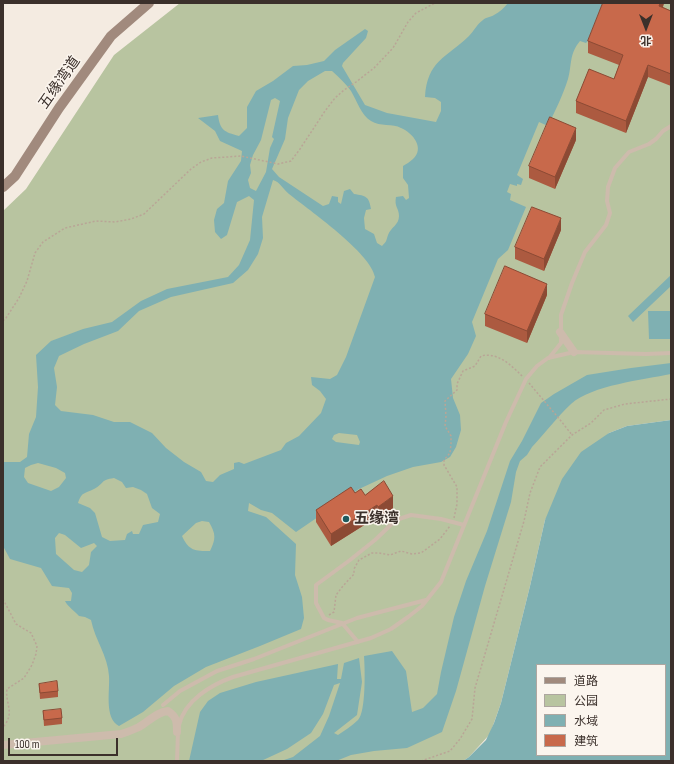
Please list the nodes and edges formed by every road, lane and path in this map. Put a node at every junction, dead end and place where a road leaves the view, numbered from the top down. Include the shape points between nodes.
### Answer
1 (149, 3) edge
2 (435, 3) edge
3 (671, 126) edge
4 (3, 187) edge
5 (3, 321) edge
6 (560, 332) junction
7 (574, 352) junction
8 (671, 353) edge
9 (548, 358) junction
10 (526, 379) junction
11 (671, 399) edge
12 (572, 435) junction
13 (453, 522) junction
14 (464, 525) junction
15 (3, 599) edge
16 (426, 600) junction
17 (324, 618) junction
18 (342, 623) junction
19 (358, 642) junction
20 (163, 705) joint
21 (3, 727) edge
22 (178, 732) junction
23 (3, 744) edge
24 (177, 761) edge
25 (421, 761) edge

1 - 4 main road, 五缘湾道 via 111,36 59,108 15,176
2 - 5 path via 416,13 392,48 374,68 335,98 291,161 278,164 241,156 212,158 200,162 191,169 144,214 116,222 96,221 64,228 43,242 35,253 27,282
3 - 6 lane via 649,144 629,152 615,168 608,187 607,201 610,213 606,225 585,252 561,315
6 - 7 street
6 - 9 lane via 561,343
7 - 8 lane
7 - 9 lane
9 - 10 lane
10 - 12 path
10 - 13 path via 507,361 487,354 481,356 475,366 463,371 456,390 445,401 444,426 451,436 451,444 444,465 456,487 457,504
10 - 14 lane
11 - 12 path via 625,404 604,410 591,423
12 - 25 path via 540,467 530,493 475,688 472,719 460,740 450,750
13 - 14 lane
13 - 17 path via 440,539 420,553 372,553 359,560 354,574 336,595 334,612
13 - 17 lane via 411,515 396,520 357,555 316,585 316,603
14 - 16 lane via 441,582
15 - 21 path via 16,624 30,633 36,646 34,660 24,678 7,689 9,710 8,719
16 - 18 lane
16 - 19 lane via 413,614 391,629
17 - 18 lane
18 - 19 lane
18 - 20 lane via 254,659 217,671 180,691
19 - 22 lane via 219,682 186,710 180,719
20 - 23 street via 133,728 118,732 89,733
22 - 23 street via 174,715 162,711 139,727 121,734
22 - 24 lane

